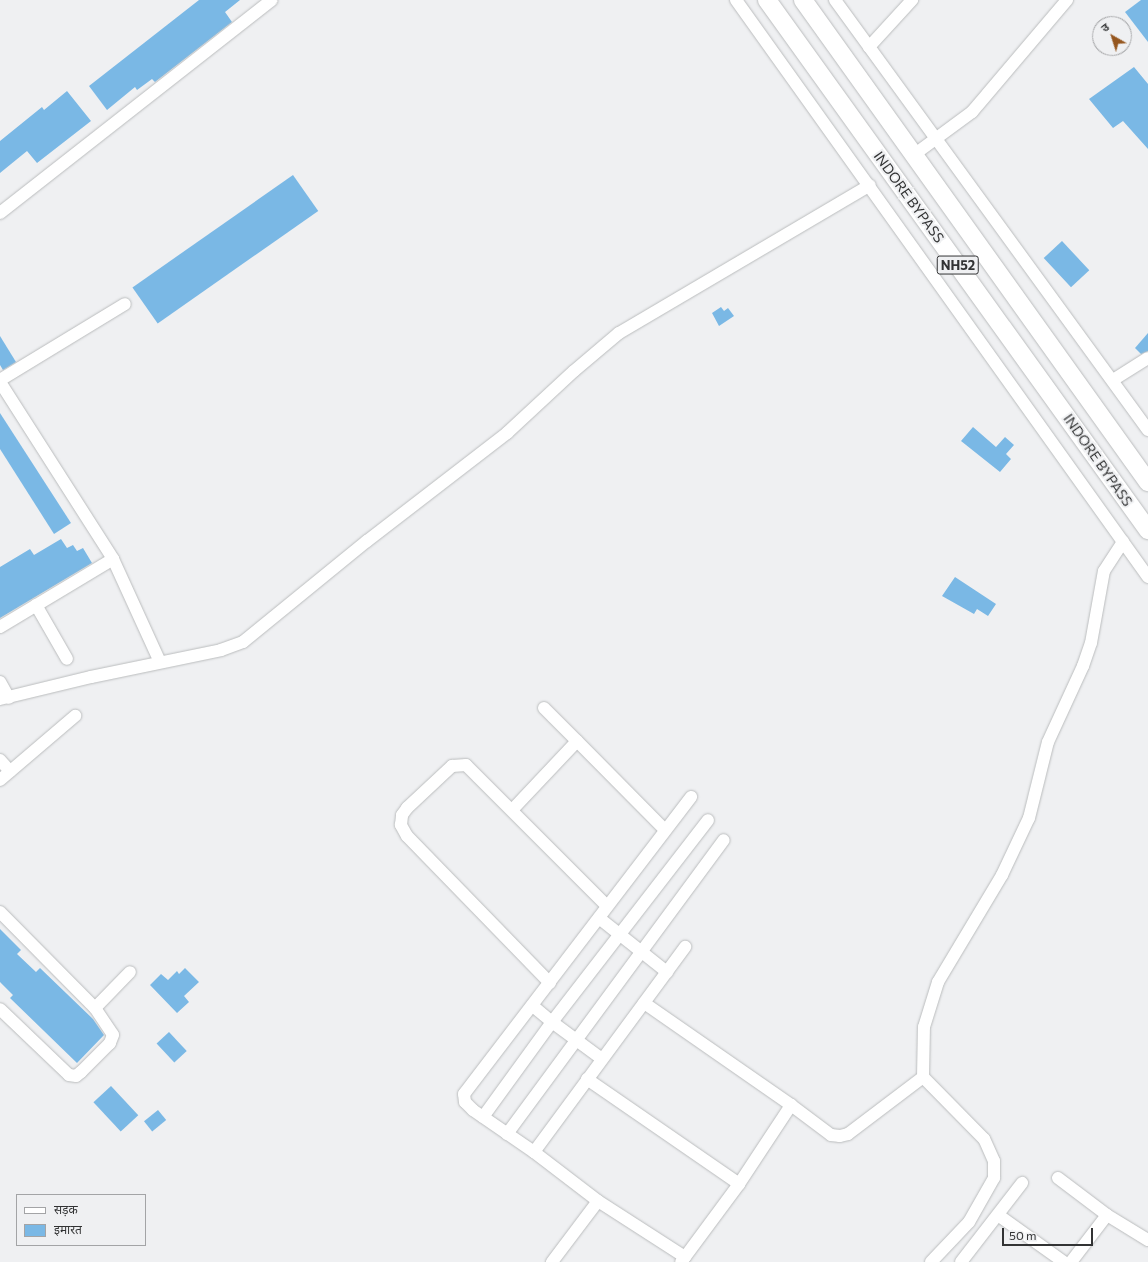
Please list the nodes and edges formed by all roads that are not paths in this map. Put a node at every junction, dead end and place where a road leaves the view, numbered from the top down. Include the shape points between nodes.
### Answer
1 (272, 0) edge
2 (736, 0) edge
3 (767, 0) edge
4 (803, 0) edge
5 (835, 0) edge
6 (912, 0) edge
7 (1067, 0) edge
8 (869, 47) junction
9 (936, 140) junction
10 (915, 154) junction
11 (870, 185) junction
12 (0, 213) edge
13 (125, 304) dead end
14 (1148, 358) edge
15 (1113, 380) junction
16 (0, 381) edge
17 (1148, 430) edge
18 (1148, 482) edge
19 (1148, 530) edge
20 (1123, 542) junction
21 (113, 559) junction
22 (1148, 577) edge
23 (36, 605) junction
24 (0, 627) edge
25 (67, 659) dead end
26 (160, 662) junction
27 (0, 682) edge
28 (4, 699) edge
29 (544, 708) dead end
30 (75, 716) dead end
31 (577, 741) junction
32 (0, 760) edge
33 (10, 771) junction
34 (0, 780) edge
35 (691, 797) dead end
36 (512, 809) junction
37 (708, 820) dead end
38 (664, 830) junction
39 (724, 840) dead end
40 (607, 906) junction
41 (0, 912) edge
42 (599, 918) junction
43 (619, 936) junction
44 (685, 947) dead end
45 (640, 953) junction
46 (130, 972) dead end
47 (666, 972) junction
48 (550, 983) junction
49 (644, 1003) junction
50 (532, 1005) junction
51 (94, 1008) junction
52 (0, 1009) edge
53 (552, 1022) junction
54 (577, 1039) junction
55 (602, 1059) junction
56 (923, 1077) junction
57 (587, 1078) junction
58 (791, 1105) junction
59 (483, 1117) junction
60 (507, 1134) junction
61 (534, 1152) junction
62 (1058, 1178) dead end
63 (1022, 1183) dead end
64 (739, 1184) junction
65 (598, 1201) junction
66 (998, 1215) junction
67 (1107, 1215) junction
68 (1148, 1240) edge
69 (943, 1250) junction
70 (683, 1259) edge
71 (552, 1262) edge
72 (932, 1262) edge
73 (961, 1262) edge
74 (1064, 1262) edge
75 (1071, 1262) edge

1 - 12 street
2 - 11 street
3 - 19 highway, INDORE BYPASS / NH52
4 - 10 highway, INDORE BYPASS / NH52
5 - 8 street
6 - 8 street
7 - 9 street via 991,92 972,112
8 - 9 street
9 - 10 street
9 - 15 street
10 - 18 highway, INDORE BYPASS / NH52
11 - 20 street
11 - 26 street via 619,333 507,433 367,541 243,642 221,650
13 - 16 street
14 - 15 street
15 - 17 street
16 - 21 street
20 - 22 street
20 - 56 street via 1104,571 1091,643 1048,742 1029,818 1002,875 938,982 924,1027
21 - 23 street
21 - 26 street
23 - 24 street
23 - 25 street
26 - 28 street
27 - 28 street
29 - 31 street
30 - 33 street
31 - 36 street
31 - 38 street
32 - 33 street
33 - 34 street
35 - 38 street
36 - 40 street
36 - 48 street via 469,767 458,764 452,766 407,808 402,815 401,825 407,836
37 - 43 street
38 - 40 street
39 - 45 street
40 - 42 street
41 - 51 street
42 - 43 street
42 - 48 street
43 - 45 street
43 - 53 street
44 - 47 street
45 - 47 street
45 - 54 street
46 - 51 street
47 - 49 street
48 - 50 street
49 - 55 street
49 - 58 street
50 - 53 street
50 - 59 street via 464,1094 465,1102
51 - 52 street via 113,1035 110,1043 76,1076 69,1075
53 - 54 street
53 - 59 street
54 - 55 street
54 - 60 street
55 - 57 street
56 - 58 street via 848,1134 840,1136 831,1136
56 - 69 street via 984,1139 994,1161 994,1178 983,1199 969,1222
57 - 61 street
57 - 64 street
58 - 64 street
59 - 60 street
60 - 61 street
61 - 65 street
62 - 67 street
63 - 66 street
64 - 70 street
65 - 70 street
65 - 71 street
66 - 73 street
66 - 74 street
67 - 68 street
67 - 75 street
69 - 72 street
69 - 73 street

